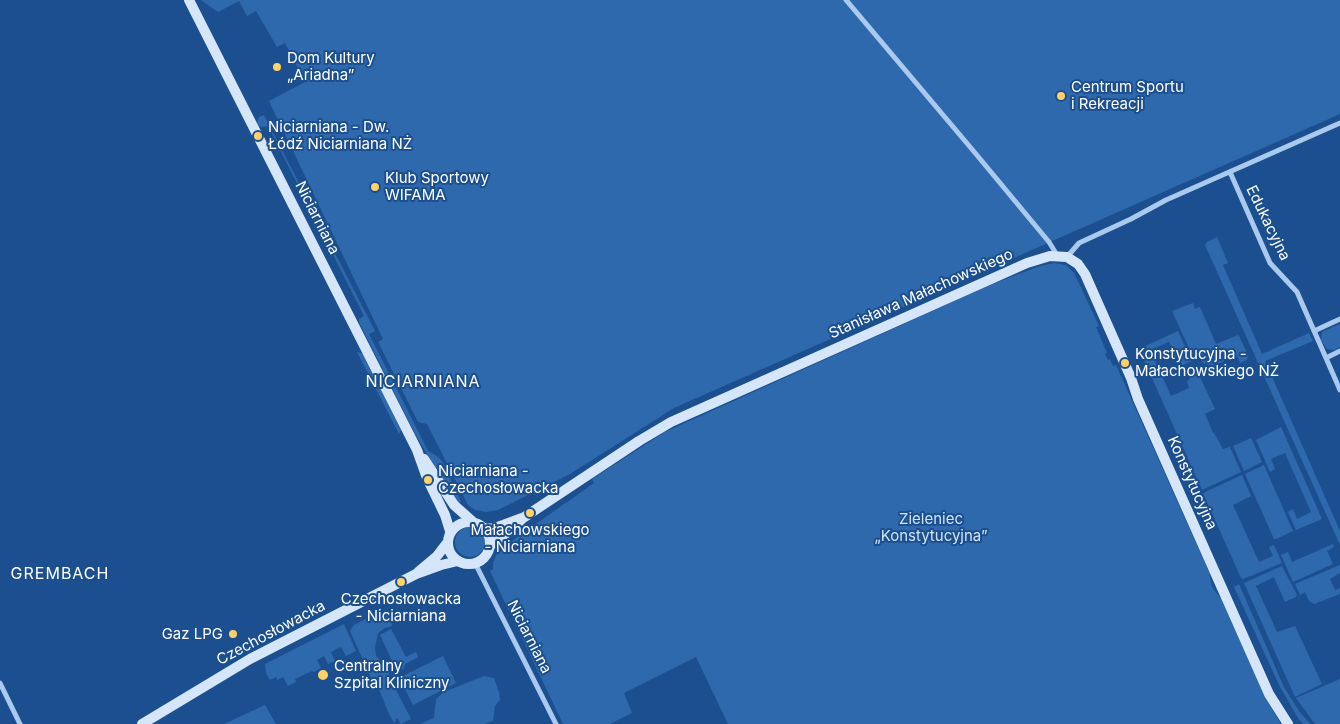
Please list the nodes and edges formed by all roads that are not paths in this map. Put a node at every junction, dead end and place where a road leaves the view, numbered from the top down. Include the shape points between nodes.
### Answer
1 (189, 0) edge
2 (846, 0) edge
3 (1340, 123) edge
4 (1230, 172) junction
5 (1057, 256) junction
6 (1068, 257) junction
7 (1340, 319) edge
8 (1314, 331) junction
9 (1340, 352) edge
10 (1326, 358) junction
11 (1340, 390) edge
12 (417, 450) junction
13 (523, 518) junction
14 (472, 521) junction
15 (486, 529) junction
16 (450, 532) junction
17 (448, 543) junction
18 (491, 545) junction
19 (458, 561) junction
20 (476, 563) junction
21 (416, 574) junction
22 (0, 683) edge
23 (20, 724) edge
24 (142, 724) edge
25 (556, 724) edge
26 (1288, 724) edge

1 - 12 street, Niciarniana
2 - 5 street via 1049,242
3 - 4 street
4 - 6 street via 1079,243
4 - 8 street, Edukacyjna via 1270,263 1297,292
5 - 6 street, Stanisława Małachowskiego
5 - 13 street, Stanisława Małachowskiego via 1027,263 671,422
6 - 26 street, Konstytucyjna via 1085,274 1266,685
7 - 8 street
8 - 10 street, Edukacyjna
9 - 10 street
10 - 11 street, Edukacyjna
12 - 14 street, Niciarniana via 454,504
12 - 16 street, Niciarniana
13 - 15 street, Stanisława Małachowskiego
13 - 18 street, Stanisława Małachowskiego
14 - 15 street
14 - 16 street via 461,522
15 - 18 street
16 - 17 street
17 - 19 street via 450,554
17 - 21 street, Czechosłowacka
18 - 20 street via 486,556
19 - 20 street
19 - 21 street, Czechosłowacka
20 - 25 street, Niciarniana
21 - 24 street, Czechosłowacka via 238,666
22 - 23 street

